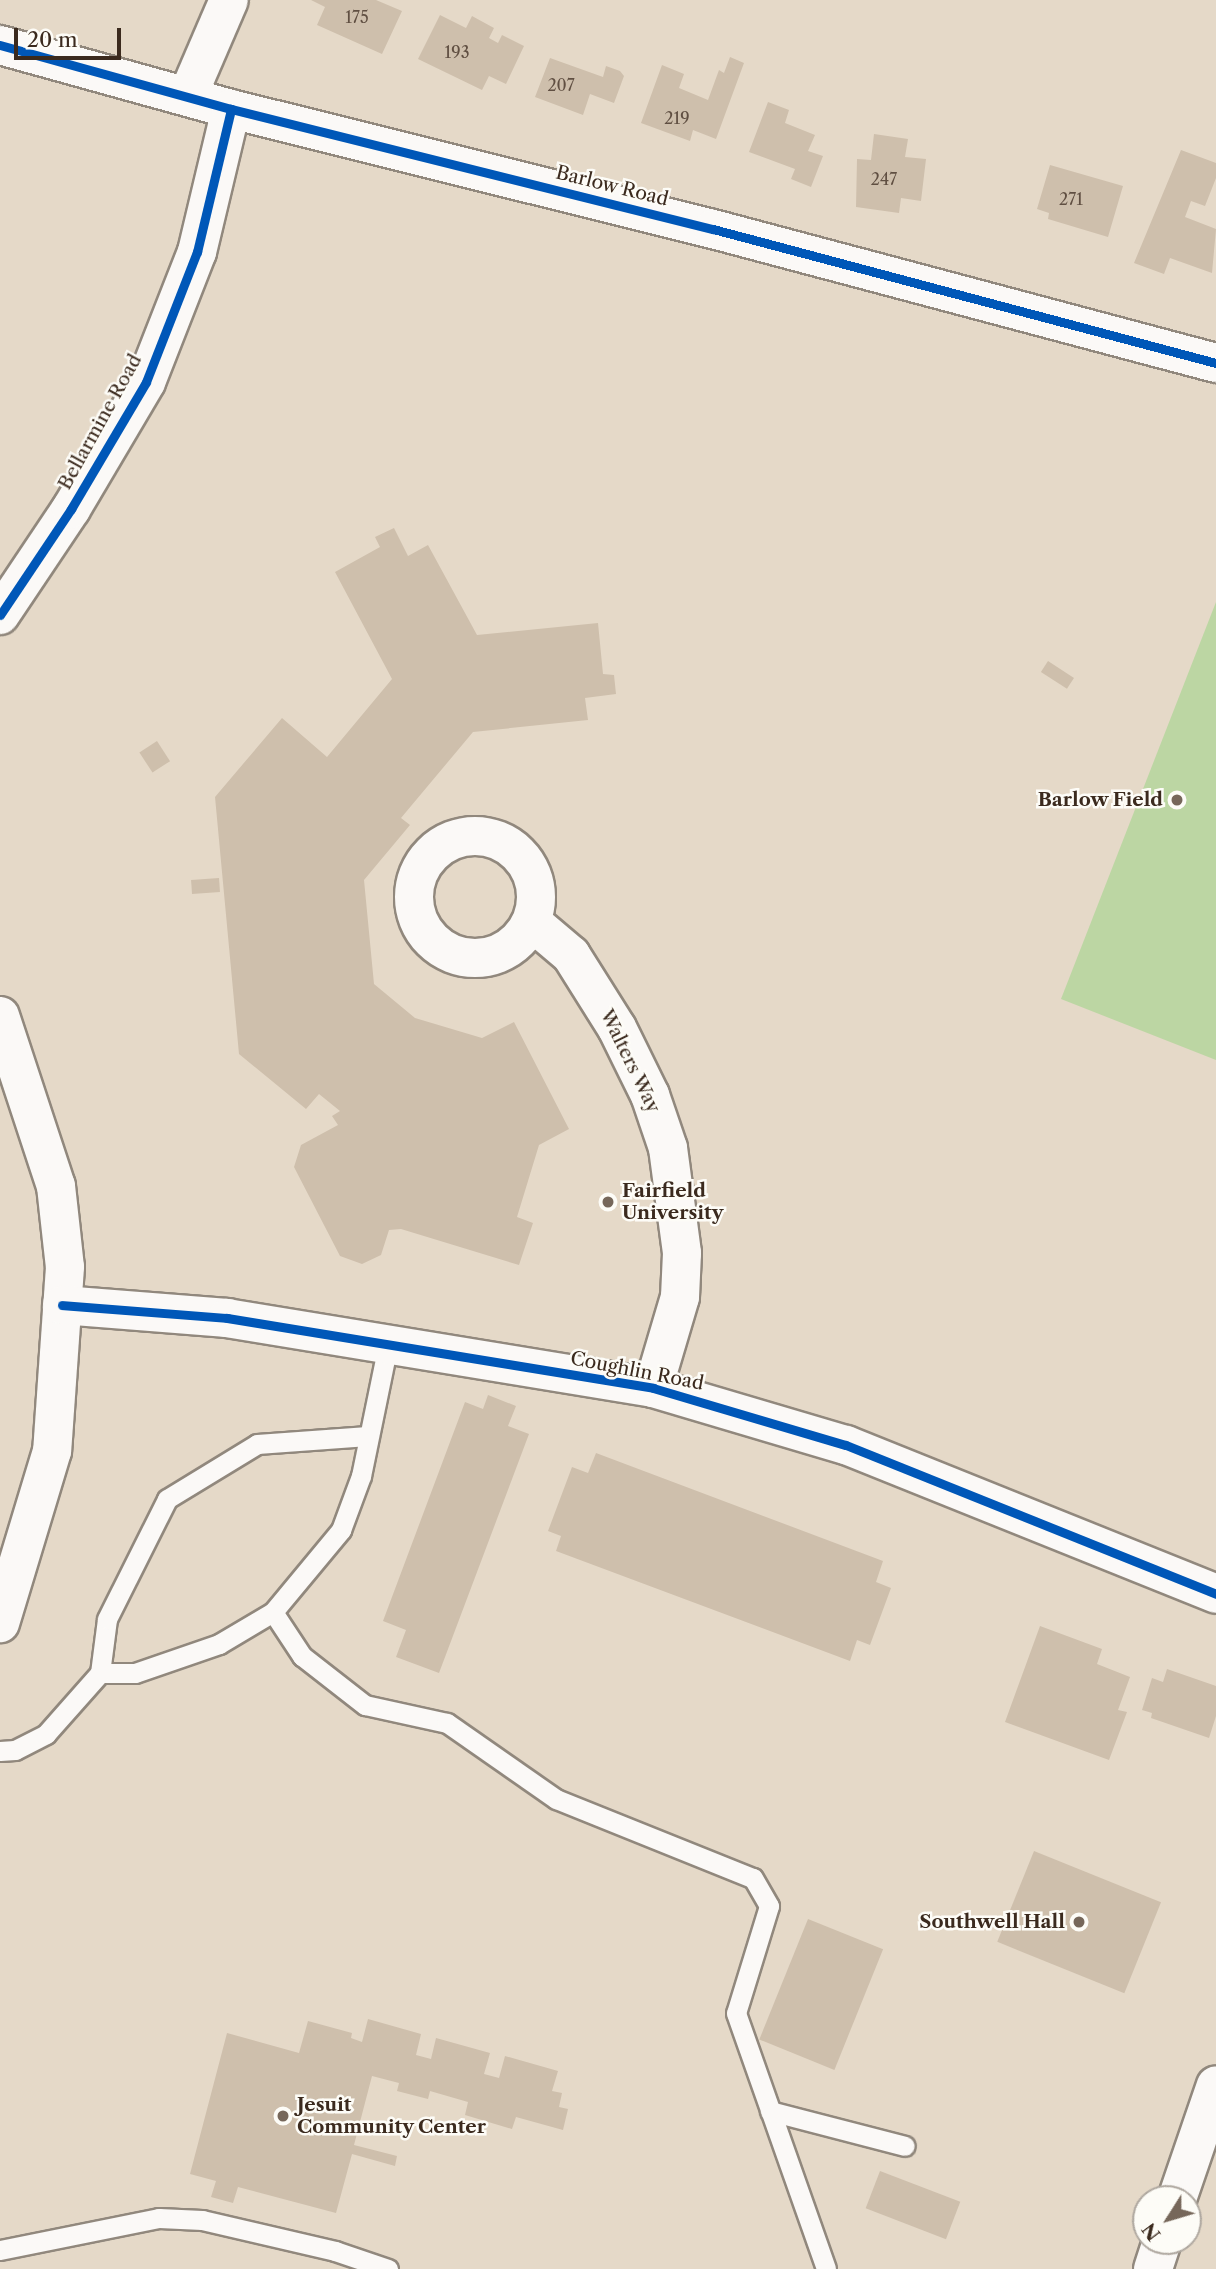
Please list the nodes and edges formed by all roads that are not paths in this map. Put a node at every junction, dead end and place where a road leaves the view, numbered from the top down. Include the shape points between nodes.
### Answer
1 (229, 0) edge
2 (0, 45) edge
3 (188, 95) junction
4 (231, 110) junction
5 (1216, 363) edge
6 (0, 615) edge
7 (532, 922) dead end
8 (0, 1016) edge
9 (62, 1305) junction
10 (388, 1344) junction
11 (653, 1388) junction
12 (368, 1436) junction
13 (1216, 1594) edge
14 (273, 1612) junction
15 (0, 1623) edge
16 (100, 1673) junction
17 (0, 1751) edge
18 (1216, 2085) edge
19 (770, 2111) junction
20 (905, 2146) dead end
21 (1182, 2185) edge
22 (0, 2250) edge
23 (388, 2269) edge
24 (826, 2269) edge

1 - 3 street
2 - 3 street, Barlow Road
3 - 4 street, Barlow Road
4 - 5 street, Barlow Road via 713,229
4 - 6 street, Bellarmine Road via 197,253 146,382 71,509
7 - 11 street, Walters Way via 571,955 603,1005 650,1094 668,1148 682,1253 680,1286
8 - 9 street via 56,1186 65,1267
9 - 10 street, Coughlin Road via 227,1318
9 - 15 street via 52,1451
10 - 11 street, Coughlin Road
10 - 12 lane
11 - 13 street, Coughlin Road via 846,1446
12 - 14 lane via 361,1476 341,1530
12 - 16 lane via 257,1444 167,1499 107,1619
14 - 16 lane via 219,1644 135,1673
14 - 19 lane via 302,1656 365,1704 447,1723 556,1799 753,1878 769,1906 736,2013
16 - 17 lane via 46,1734 15,1750
18 - 21 street
19 - 20 lane
19 - 24 lane
22 - 23 lane via 159,2218 202,2220 335,2251

